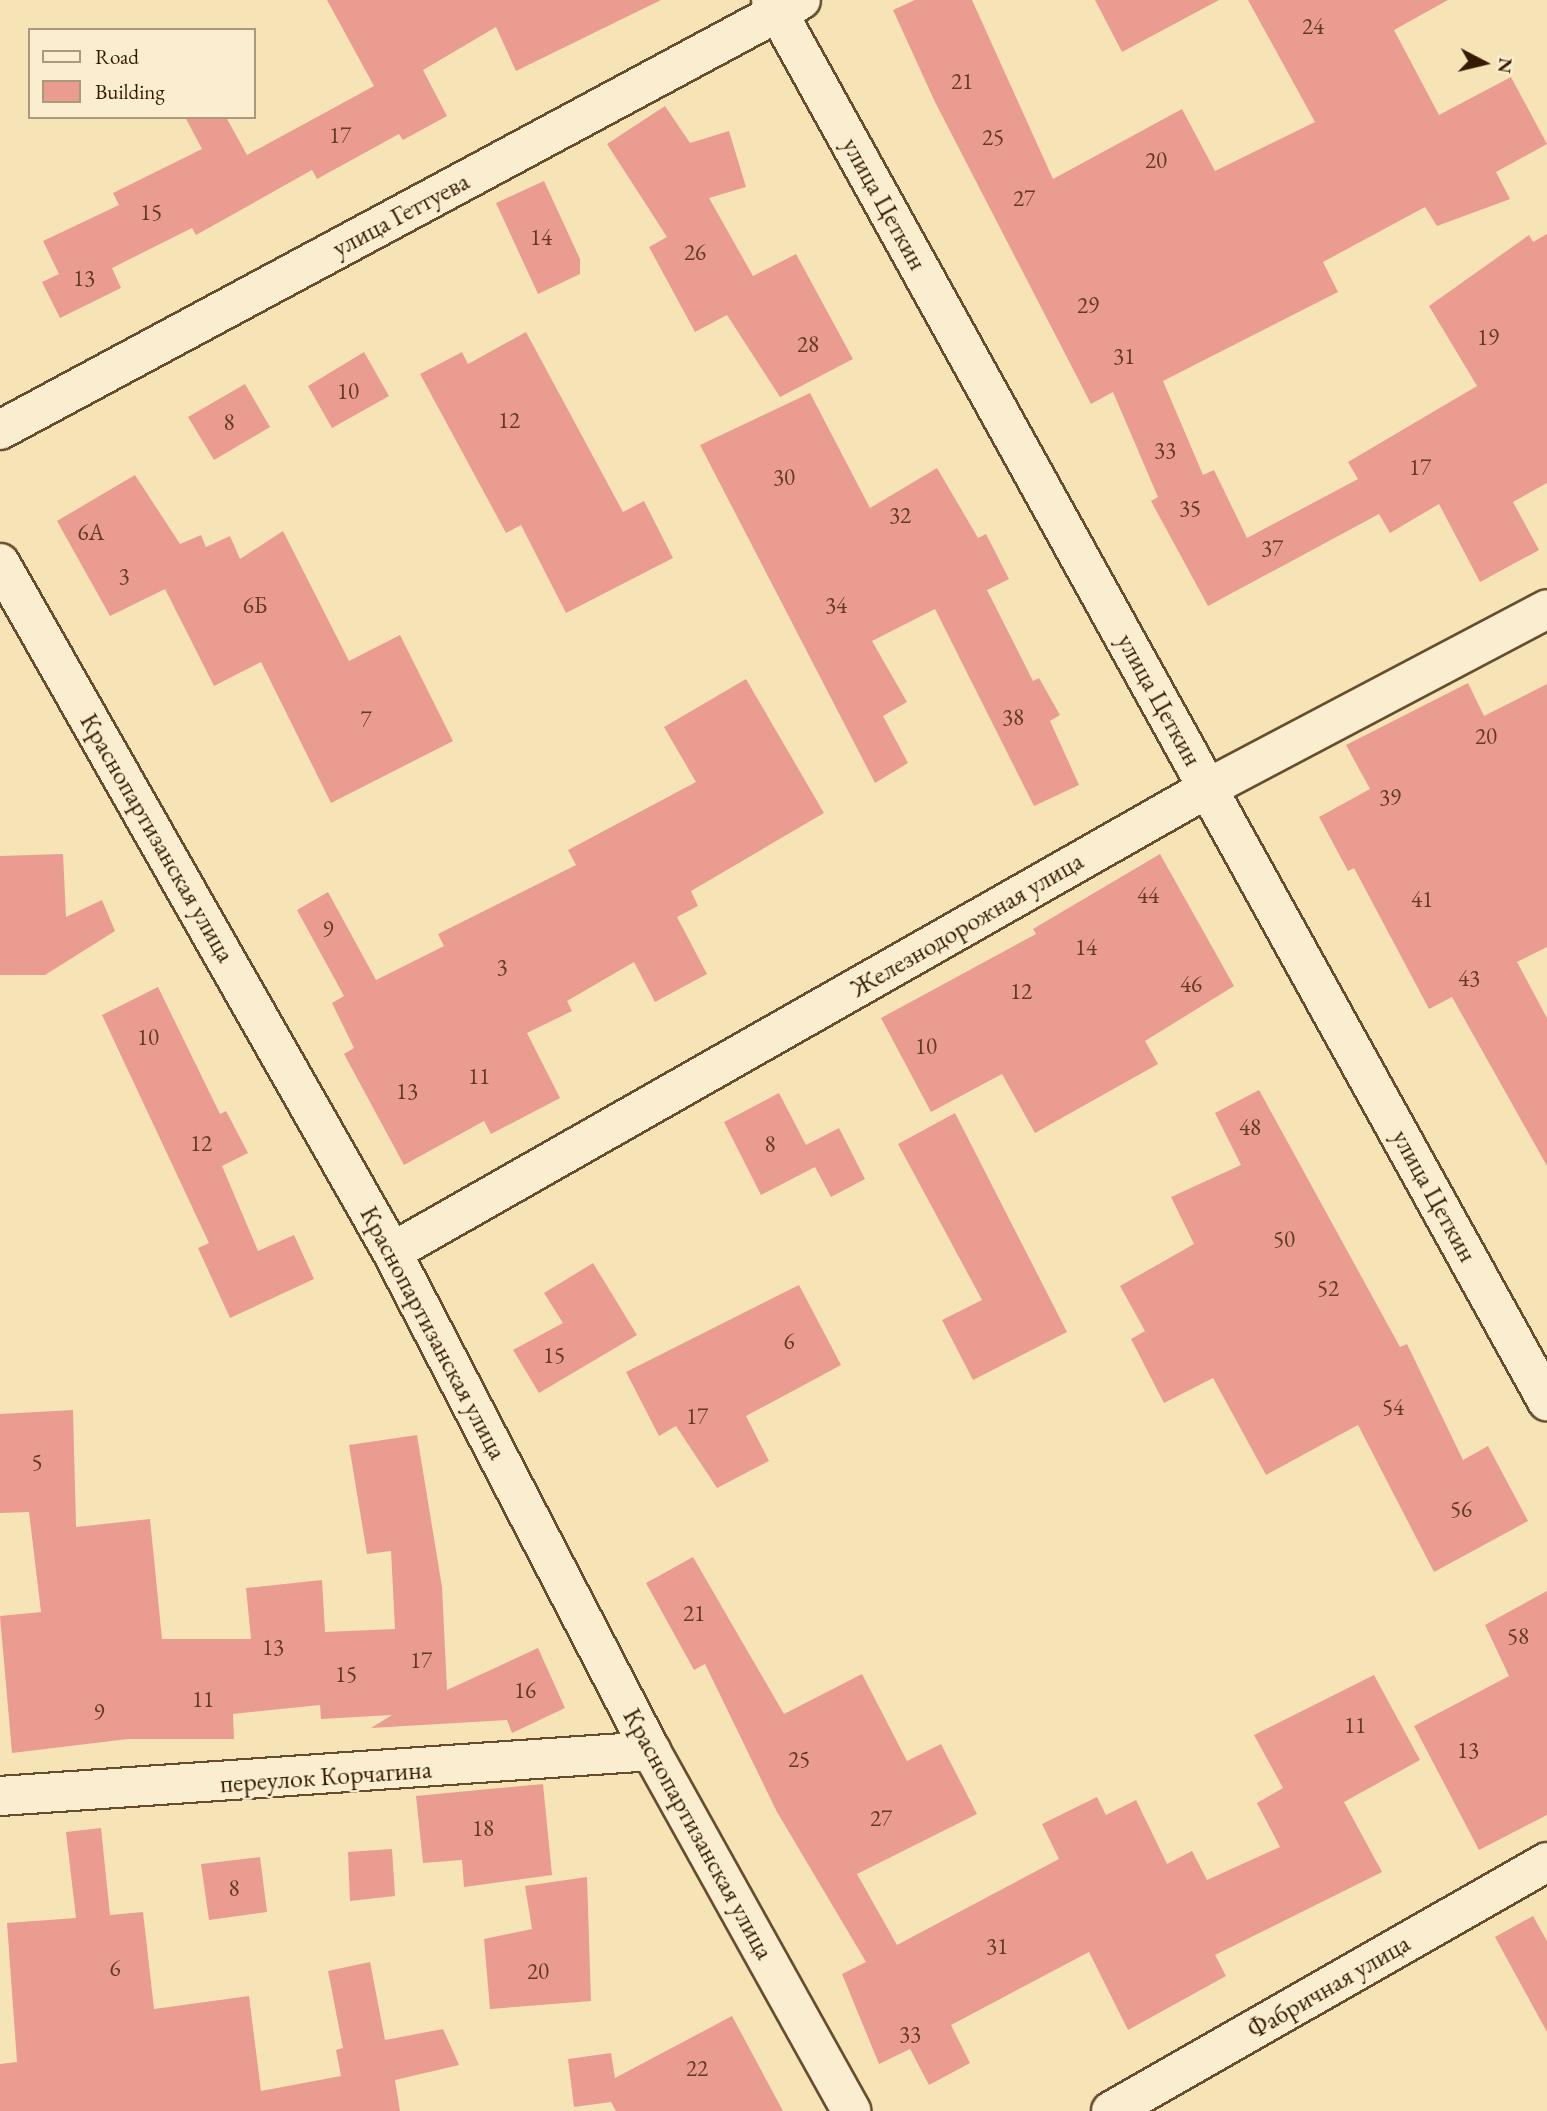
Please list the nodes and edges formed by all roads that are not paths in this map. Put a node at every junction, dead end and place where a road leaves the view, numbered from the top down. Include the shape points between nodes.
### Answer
1 (783, 4) edge
2 (0, 430) edge
3 (0, 563) edge
4 (1547, 609) edge
5 (1208, 788) junction
6 (392, 1252) junction
7 (1547, 1401) edge
8 (651, 1751) junction
9 (0, 1796) edge
10 (1547, 1862) edge
11 (851, 2111) edge
12 (1111, 2111) edge

1 - 2 street, улица Геттуева
1 - 5 street, улица Цеткин
3 - 6 street, Краснопартизанская улица
4 - 5 street, Железнодорожная улица
5 - 6 street, Железнодорожная улица
5 - 7 street, улица Цеткин
6 - 8 street, Краснопартизанская улица
8 - 9 street, переулок Корчагина
8 - 11 street, Краснопартизанская улица
10 - 12 street, Фабричная улица

